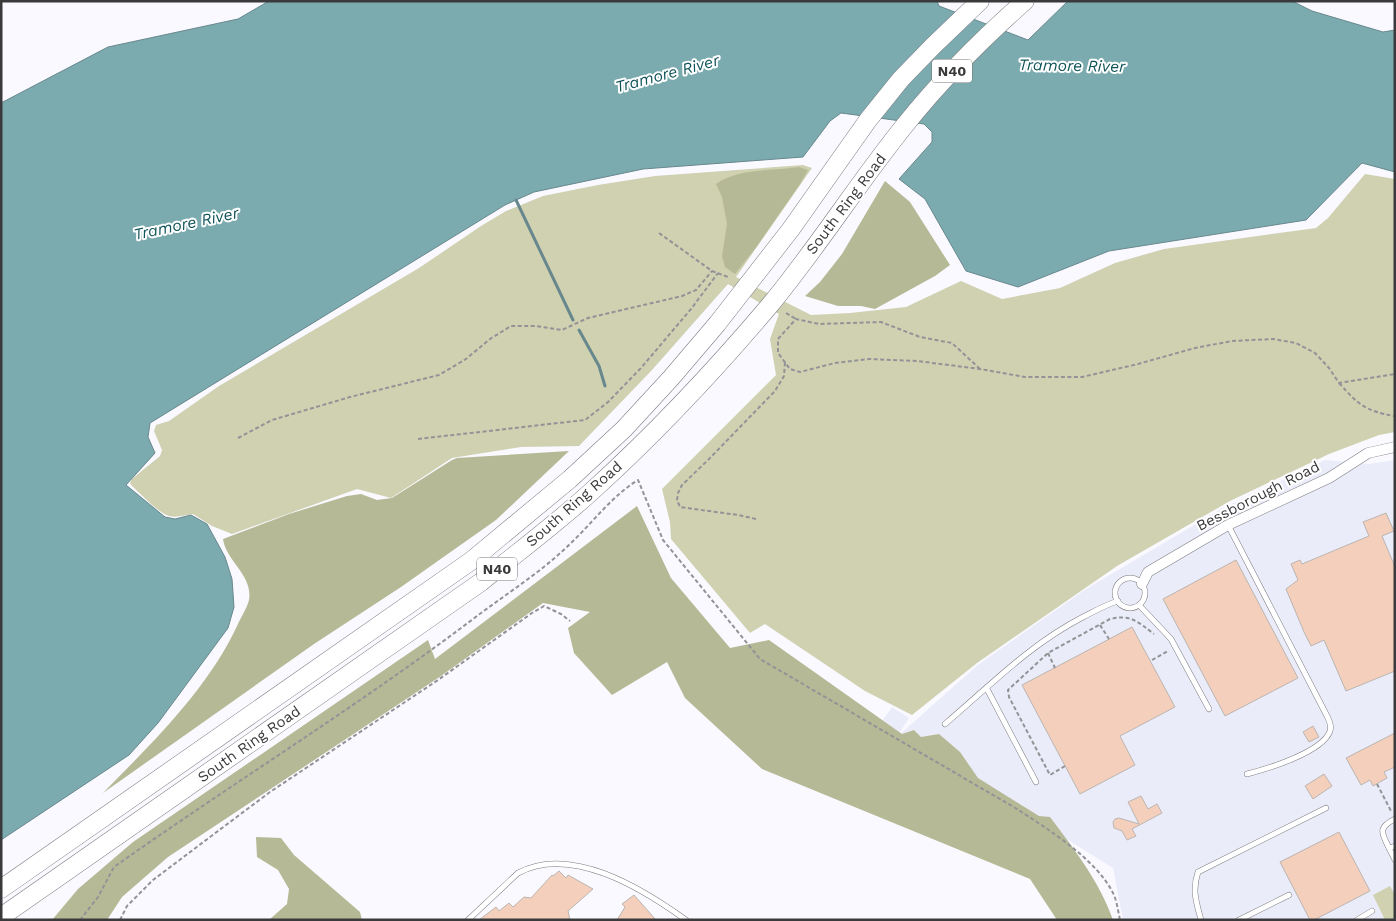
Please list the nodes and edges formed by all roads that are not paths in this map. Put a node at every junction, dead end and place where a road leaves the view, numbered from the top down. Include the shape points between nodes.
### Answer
1 (980, 1) edge
2 (1025, 1) edge
3 (962, 9) edge
4 (1395, 447) edge
5 (1228, 525) junction
6 (1142, 584) junction
7 (1118, 601) junction
8 (1139, 605) junction
9 (986, 689) junction
10 (1209, 709) dead end
11 (945, 724) dead end
12 (1247, 774) dead end
13 (1036, 782) dead end
14 (1326, 808) dead end
15 (1395, 818) edge
16 (1392, 847) edge
17 (1395, 860) edge
18 (1, 889) edge
19 (1289, 895) dead end
20 (1372, 911) dead end
21 (1, 917) edge
22 (468, 920) edge
23 (686, 920) edge
24 (1201, 920) edge
25 (1239, 920) edge
26 (1357, 920) edge

1 - 3 highway
2 - 21 highway, South Ring Road / N40 via 968,54 905,125 737,343 692,393 593,490 480,582
3 - 18 highway, South Ring Road / N40 via 868,120 791,229 717,324 624,429 570,479 471,561
4 - 5 street, Bessborough Road via 1368,453 1329,478
5 - 6 street, Bessborough Road via 1148,572
5 - 12 lane via 1330,726 1316,746 1282,764
6 - 7 lane via 1129,578 1120,583 1116,592
6 - 8 lane via 1145,597
7 - 8 lane via 1130,608
7 - 9 lane via 1044,640
8 - 10 lane via 1171,639
9 - 11 lane
9 - 13 lane
14 - 24 lane via 1198,872 1194,885
15 - 16 lane via 1382,828 1382,834
16 - 17 lane
19 - 25 lane
20 - 26 lane
22 - 23 lane via 518,873 541,865 562,864 592,869 619,880

